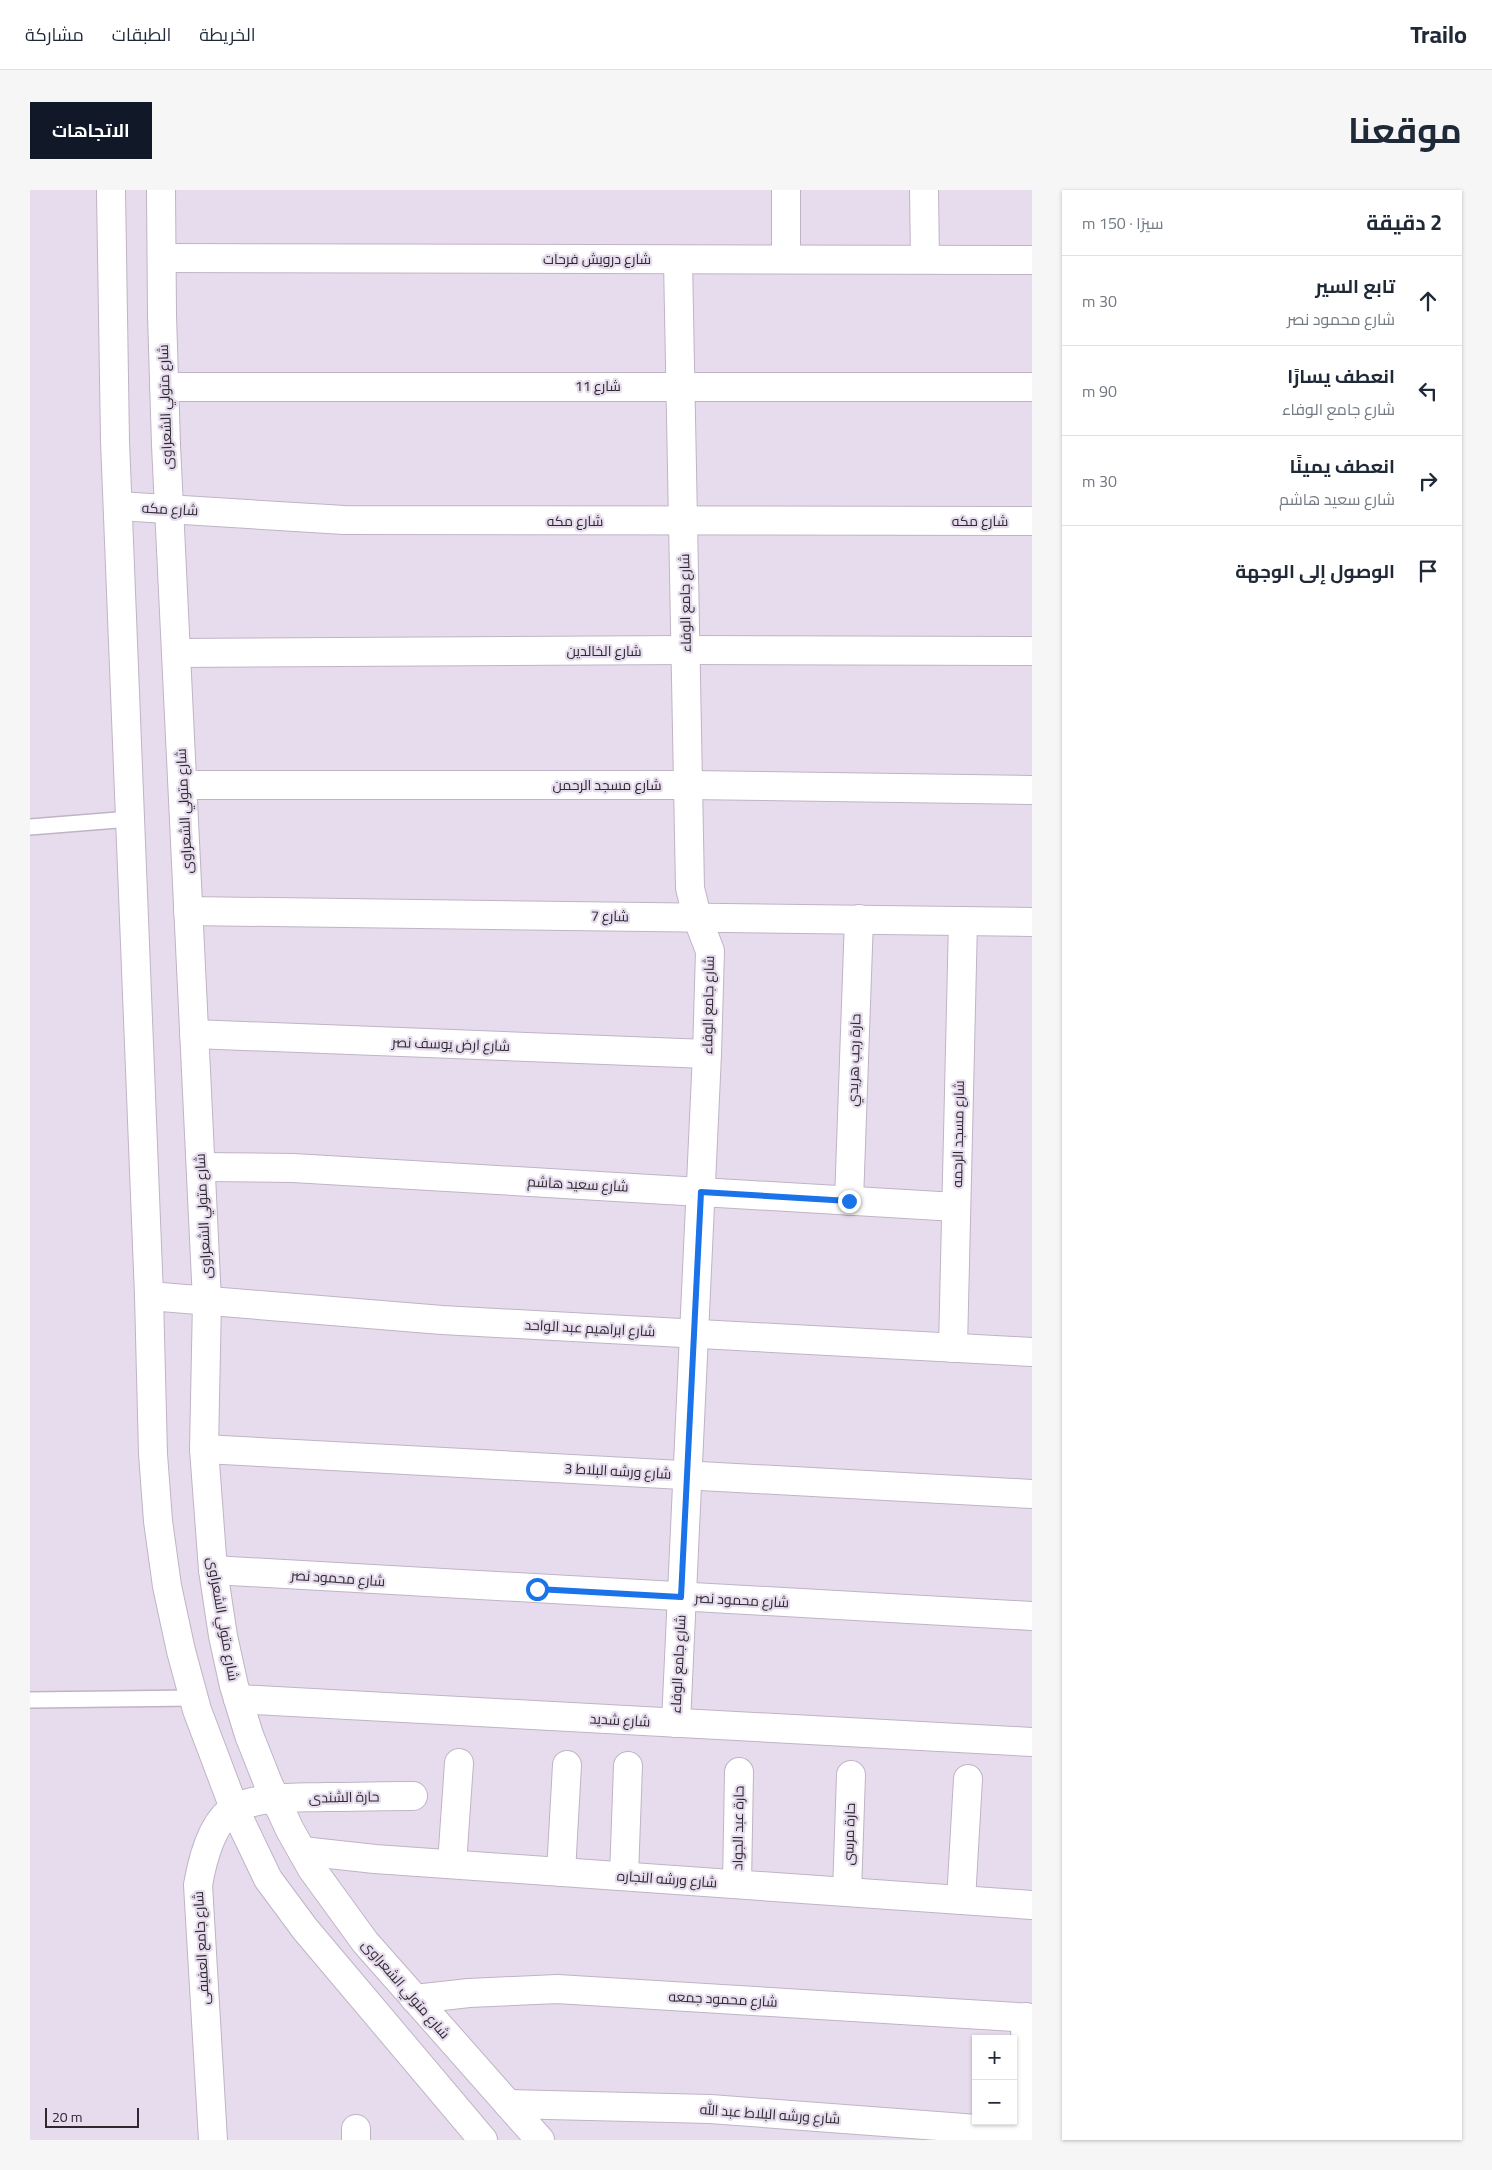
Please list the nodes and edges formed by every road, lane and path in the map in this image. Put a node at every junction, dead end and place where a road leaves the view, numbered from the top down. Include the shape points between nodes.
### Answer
1 (111, 190) edge
2 (161, 190) edge
3 (786, 190) edge
4 (924, 190) edge
5 (162, 258) junction
6 (786, 258) junction
7 (925, 259) junction
8 (678, 260) junction
9 (1032, 260) edge
10 (681, 386) junction
11 (164, 387) junction
12 (1032, 387) edge
13 (118, 506) junction
14 (169, 509) junction
15 (683, 521) junction
16 (1032, 521) edge
17 (686, 650) junction
18 (1032, 652) edge
19 (176, 653) junction
20 (182, 785) junction
21 (689, 785) junction
22 (1032, 790) edge
23 (130, 819) junction
24 (30, 827) edge
25 (188, 911) junction
26 (697, 917) junction
27 (859, 919) junction
28 (963, 921) junction
29 (1032, 922) edge
30 (194, 1034) junction
31 (707, 1054) junction
32 (201, 1167) junction
33 (701, 1192) junction
34 (849, 1201) junction
35 (956, 1207) junction
36 (149, 1296) junction
37 (207, 1301) junction
38 (694, 1334) junction
39 (953, 1348) junction
40 (1032, 1352) edge
41 (204, 1449) junction
42 (687, 1475) junction
43 (1032, 1494) edge
44 (212, 1570) junction
45 (681, 1597) junction
46 (1032, 1616) edge
47 (194, 1698) junction
48 (238, 1699) junction
49 (30, 1700) edge
50 (676, 1723) junction
51 (1032, 1742) edge
52 (459, 1764) dead end
53 (567, 1765) dead end
54 (628, 1766) dead end
55 (740, 1772) dead end
56 (851, 1775) dead end
57 (968, 1779) dead end
58 (413, 1796) dead end
59 (275, 1798) junction
60 (234, 1808) junction
61 (302, 1851) junction
62 (452, 1864) junction
63 (561, 1872) junction
64 (624, 1876) junction
65 (737, 1884) junction
66 (847, 1892) junction
67 (961, 1900) junction
68 (1032, 1905) edge
69 (415, 1999) junction
70 (1029, 2018) edge
71 (508, 2104) junction
72 (907, 2132) edge
73 (1024, 2135) edge
74 (213, 2140) edge
75 (483, 2140) edge
76 (540, 2140) edge

1 - 13 street
2 - 5 street, شارع متولي الشعراوى
3 - 6 street
4 - 7 street
5 - 8 street, شارع درويش فرحات
5 - 11 street, شارع متولي الشعراوى
6 - 7 street, شارع درويش فرحات
6 - 8 street, شارع درويش فرحات
7 - 9 street, شارع درويش فرحات
8 - 10 street, شارع جامع الوفاء
10 - 11 street, شارع 11
10 - 12 street, شارع 11
10 - 15 street, شارع جامع الوفاء
11 - 14 street, شارع متولي الشعراوى
13 - 14 street, شارع مكه
13 - 23 street
14 - 15 street, شارع مكه via 344,520
14 - 19 street, شارع متولي الشعراوى
15 - 16 street, شارع مكه
15 - 17 street, شارع جامع الوفاء
17 - 18 street, شارع الخالدين
17 - 19 street, شارع الخالدين
17 - 21 street, شارع جامع الوفاء
19 - 20 street, شارع متولي الشعراوى
20 - 21 street, شارع مسجد الرحمن
20 - 25 street, شارع متولي الشعراوى
21 - 22 street, شارع مسجد الرحمن
21 - 26 street, شارع جامع الوفاء via 690,888
23 - 24 lane
23 - 36 street
25 - 26 street, شارع 7
25 - 30 street, شارع متولي الشعراوى
26 - 27 street, شارع 7
26 - 31 street, شارع جامع الوفاء via 710,951
27 - 28 street, شارع 7
27 - 34 street, حارة رجب هريدي
28 - 29 street, شارع 7
28 - 35 street, شارع مسجد الرحمه
30 - 31 street, شارع ارض يوسف نصر
30 - 32 street, شارع متولي الشعراوى
31 - 33 street, شارع جامع الوفاء
32 - 33 street, شارع سعيد هاشم via 293,1168
32 - 37 street, شارع متولي الشعراوى
33 - 34 street, شارع سعيد هاشم
33 - 38 street, شارع جامع الوفاء
34 - 35 street, شارع سعيد هاشم
35 - 39 street, شارع مسجد الرحمه
36 - 37 street, شارع ابراهيم عبد الواحد
36 - 47 street via 158,1521 167,1586
37 - 38 street, شارع ابراهيم عبد الواحد via 442,1320
37 - 41 street, شارع متولي الشعراوى
38 - 39 street, شارع ابراهيم عبد الواحد
38 - 42 street, شارع جامع الوفاء
39 - 40 street, شارع ابراهيم عبد الواحد
41 - 42 street, شارع ورشه البلاط 3
41 - 44 street, شارع متولي الشعراوى
42 - 43 street, شارع ورشه البلاط 3
42 - 45 street, شارع جامع الوفاء
44 - 45 street, شارع محمود نصر
44 - 48 street, شارع متولي الشعراوى
45 - 46 street, شارع محمود نصر
45 - 50 street, شارع جامع الوفاء
47 - 49 lane
47 - 60 street
48 - 50 street, شارع شديد
48 - 59 street, شارع متولي الشعراوى
50 - 51 street, شارع شديد
52 - 62 street
53 - 63 street
54 - 64 street
55 - 65 street, حارة عبد الجواد
56 - 66 street, حارة مرسى
57 - 67 street
58 - 59 street, حارة الشندى
59 - 60 street
59 - 61 street, شارع متولي الشعراوى
60 - 74 street, شارع جامع العفيفى via 208,1842 198,1884
60 - 75 street via 268,1879 305,1929
61 - 62 street, شارع ورشه النجاره
61 - 69 street, شارع متولي الشعراوى via 348,1921
62 - 63 street, شارع ورشه النجاره
63 - 64 street, شارع ورشه النجاره
64 - 65 street, شارع ورشه النجاره
65 - 66 street, شارع ورشه النجاره
66 - 67 street, شارع ورشه النجاره
67 - 68 street, شارع ورشه النجاره
69 - 70 street, شارع محمود جمعه via 557,1989
69 - 71 street, شارع متولي الشعراوى
70 - 73 street
71 - 72 street, شارع ورشه البلاط عبد الله via 710,2108
71 - 76 street, شارع متولي الشعراوى
72 - 73 street, شارع ورشه البلاط عبد الله

